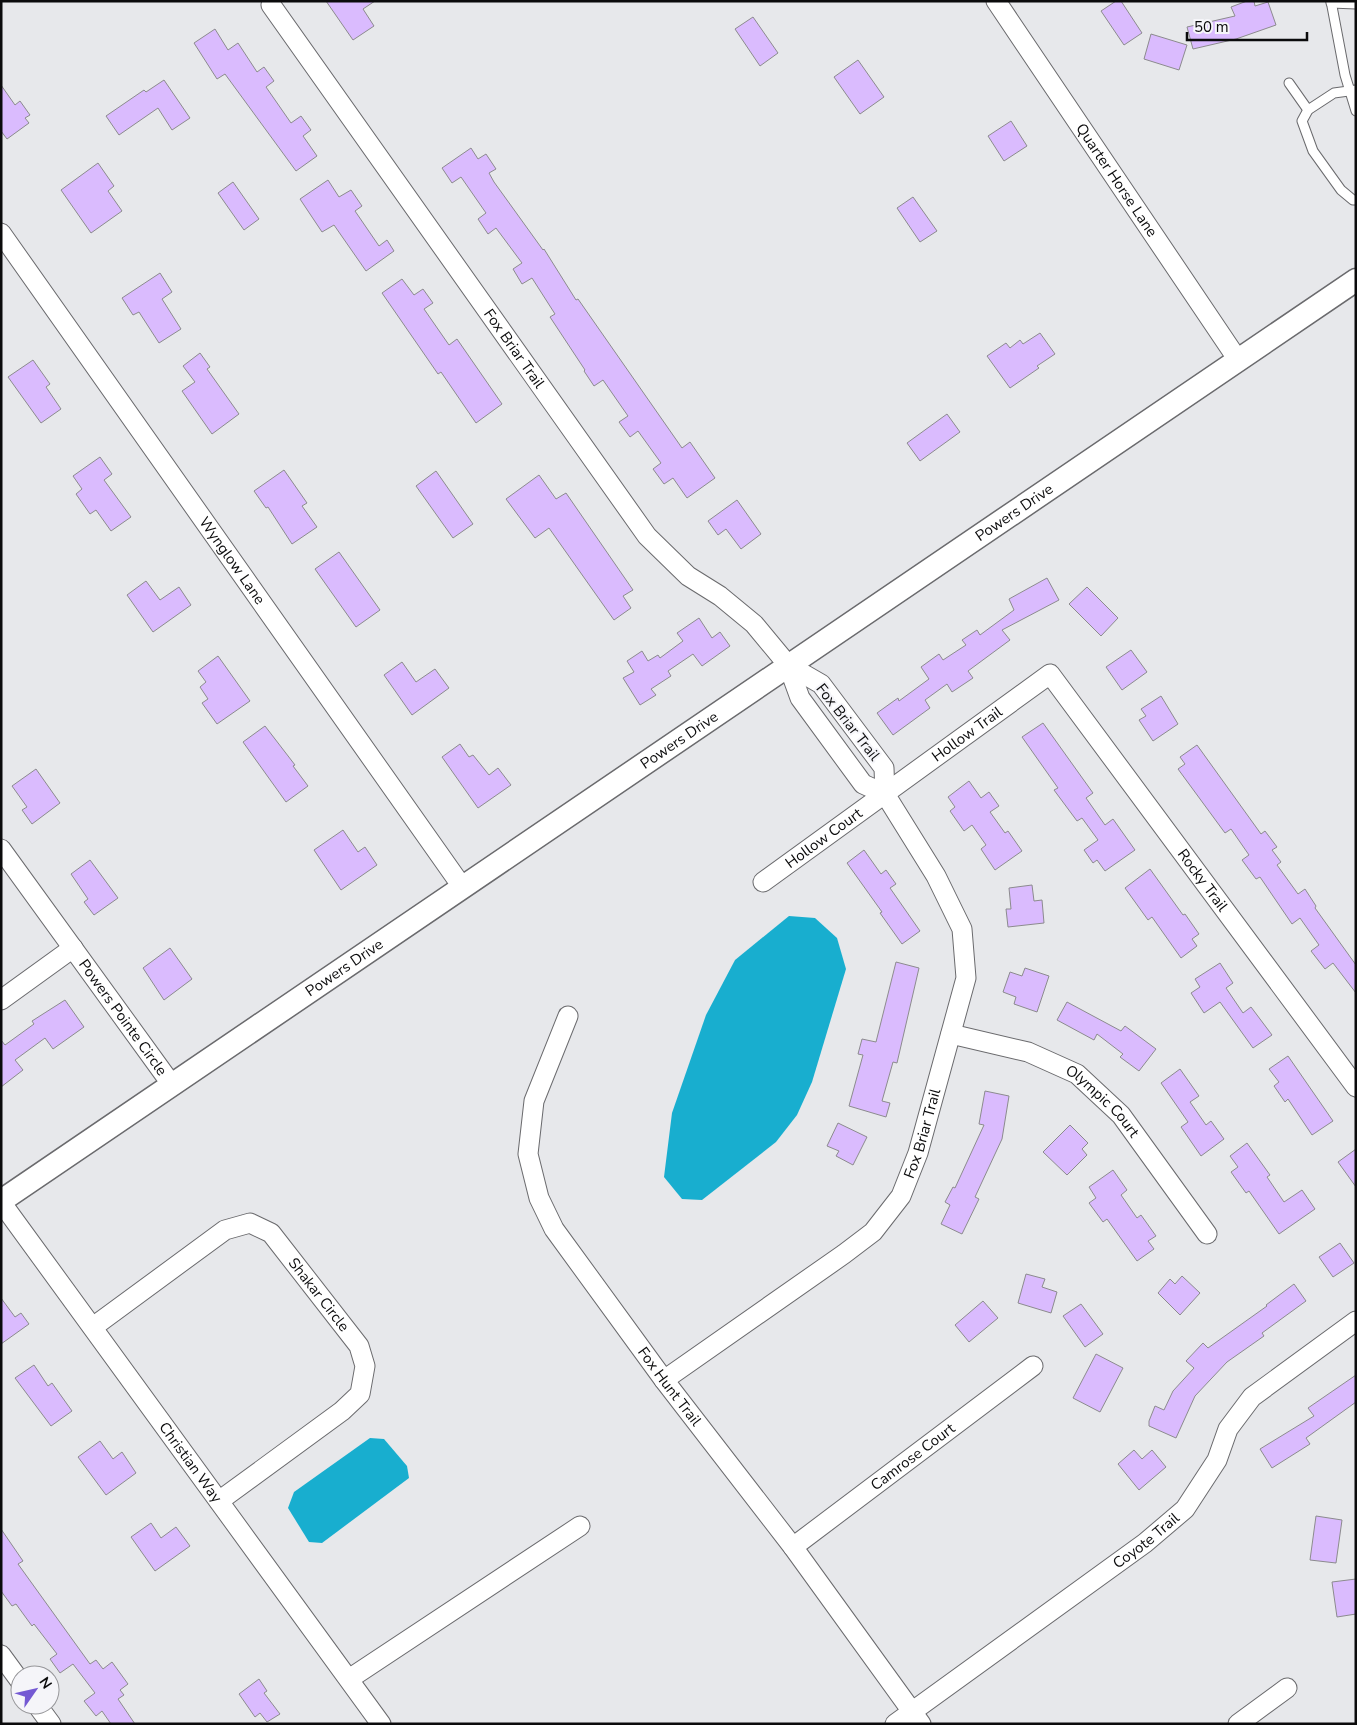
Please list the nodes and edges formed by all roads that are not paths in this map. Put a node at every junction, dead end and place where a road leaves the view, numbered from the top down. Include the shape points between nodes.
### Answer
1 (996, 1) edge
2 (1331, 2) edge
3 (1356, 4) edge
4 (271, 5) dead end
5 (1289, 83) dead end
6 (1352, 90) edge
7 (1308, 110) junction
8 (1356, 111) edge
9 (1356, 200) edge
10 (1, 233) edge
11 (1356, 280) edge
12 (1238, 360) junction
13 (788, 665) junction
14 (1050, 674) joint
15 (885, 794) junction
16 (1, 849) edge
17 (763, 882) dead end
18 (463, 888) junction
19 (73, 948) junction
20 (1, 1000) edge
21 (568, 1016) dead end
22 (951, 1034) junction
23 (172, 1085) junction
24 (1356, 1087) edge
25 (1, 1202) edge
26 (1207, 1234) dead end
27 (1356, 1321) edge
28 (93, 1327) junction
29 (1033, 1366) dead end
30 (664, 1380) junction
31 (219, 1501) junction
32 (580, 1526) dead end
33 (793, 1547) junction
34 (1, 1655) edge
35 (10, 1667) edge
36 (349, 1680) junction
37 (1287, 1688) dead end
38 (916, 1718) edge
39 (381, 1724) edge
40 (895, 1724) edge
41 (1238, 1724) edge

1 - 12 street, Quarter Horse Lane
2 - 3 lane
2 - 6 lane
4 - 13 street, Fox Briar Trail via 647,536 688,576 720,596 754,624
5 - 7 lane
6 - 7 lane via 1334,93
6 - 8 lane
7 - 9 lane via 1302,121 1313,151 1341,190
10 - 18 street, Wynglow Lane
11 - 12 street, Powers Drive
12 - 13 street, Powers Drive
13 - 15 street, Fox Briar Trail via 800,698 863,784
13 - 15 street, Fox Briar Trail via 821,684 884,768
13 - 18 street, Powers Drive
14 - 15 street, Hollow Trail
14 - 24 street, Rocky Trail
15 - 17 street, Hollow Court
15 - 22 street, Fox Briar Trail via 936,876 962,929 966,978
16 - 19 street, Powers Pointe Circle
18 - 23 street, Powers Drive
19 - 20 street, Powers Pointe Circle
19 - 23 street, Powers Pointe Circle
21 - 30 street, Fox Hunt Trail via 534,1101 528,1154 539,1198 554,1229
22 - 26 street, Olympic Court via 1028,1052 1077,1074 1121,1115
22 - 30 street, Fox Briar Trail via 918,1153 901,1196 872,1232
23 - 25 street, Powers Drive
25 - 28 street, Christian Way
27 - 38 street, Coyote Trail via 1252,1397 1228,1429 1217,1460 1185,1509
28 - 31 street, Christian Way
28 - 31 street, Shakar Circle via 225,1230 250,1223 271,1233 359,1346 365,1366 360,1394
29 - 33 street, Camrose Court
30 - 33 street, Fox Hunt Trail
31 - 36 street, Christian Way
32 - 36 street
33 - 38 street, Fox Hunt Trail
34 - 35 street
36 - 39 street, Christian Way
37 - 41 street
38 - 40 street, Coyote Trail

